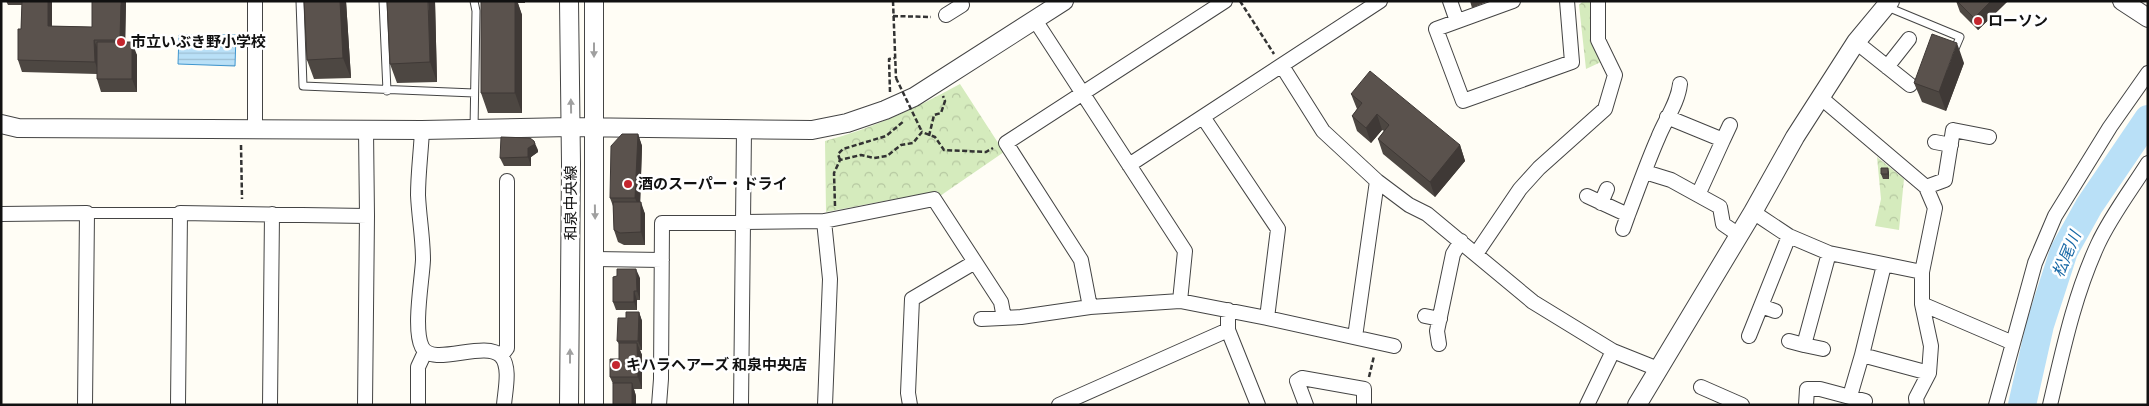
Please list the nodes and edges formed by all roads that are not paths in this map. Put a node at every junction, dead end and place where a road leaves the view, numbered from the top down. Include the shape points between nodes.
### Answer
1 (255, 1) edge
2 (300, 1) edge
3 (383, 1) edge
4 (474, 1) edge
5 (569, 1) edge
6 (594, 1) edge
7 (1064, 1) edge
8 (1225, 1) edge
9 (1380, 1) edge
10 (1450, 1) edge
11 (1513, 1) edge
12 (1567, 1) edge
13 (1598, 1) edge
14 (2122, 1) edge
15 (964, 2) edge
16 (1887, 4) edge
17 (946, 16) dead end
18 (2148, 18) edge
19 (1035, 20) junction
20 (1457, 21) junction
21 (1909, 40) dead end
22 (1856, 42) junction
23 (1954, 51) edge
24 (1282, 66) junction
25 (1887, 66) junction
26 (2148, 73) edge
27 (1680, 84) dead end
28 (1910, 85) dead end
29 (387, 91) junction
30 (474, 93) junction
31 (1082, 94) junction
32 (1820, 97) junction
33 (1203, 117) junction
34 (1667, 117) junction
35 (1, 124) edge
36 (1730, 125) dead end
37 (571, 127) junction
38 (594, 128) junction
39 (366, 130) junction
40 (422, 130) junction
41 (474, 130) junction
42 (744, 130) junction
43 (248, 133) junction
44 (1989, 137) dead end
45 (1723, 140) junction
46 (1935, 142) dead end
47 (1951, 145) junction
48 (2148, 163) edge
49 (1129, 165) junction
50 (1645, 172) junction
51 (1378, 180) junction
52 (508, 181) dead end
53 (1926, 187) junction
54 (1607, 189) dead end
55 (1698, 195) junction
56 (1587, 196) dead end
57 (1601, 203) junction
58 (1753, 212) junction
59 (87, 213) junction
60 (180, 213) junction
61 (1, 214) edge
62 (272, 214) junction
63 (1628, 215) junction
64 (368, 216) junction
65 (830, 220) junction
66 (742, 223) junction
67 (1623, 229) dead end
68 (1739, 235) junction
69 (1789, 236) junction
70 (1461, 241) junction
71 (1829, 253) junction
72 (1476, 254) junction
73 (595, 259) junction
74 (662, 260) junction
75 (975, 262) junction
76 (1884, 265) junction
77 (1922, 272) junction
78 (1180, 301) junction
79 (1922, 304) junction
80 (1761, 306) junction
81 (1090, 307) junction
82 (1228, 310) junction
83 (1775, 311) dead end
84 (1425, 316) dead end
85 (1004, 318) junction
86 (1267, 318) junction
87 (981, 319) dead end
88 (1440, 319) junction
89 (1228, 330) junction
90 (1749, 336) dead end
91 (1355, 337) junction
92 (1789, 340) dead end
93 (2013, 343) junction
94 (1439, 344) dead end
95 (1804, 345) junction
96 (1394, 346) dead end
97 (1822, 350) dead end
98 (1613, 351) junction
99 (425, 352) junction
100 (1862, 355) junction
101 (501, 356) junction
102 (1658, 369) junction
103 (1929, 373) junction
104 (1701, 387) dead end
105 (1850, 396) junction
106 (1715, 400) edge
107 (1865, 401) dead end
108 (85, 405) edge
109 (178, 405) edge
110 (270, 405) edge
111 (365, 405) edge
112 (418, 405) edge
113 (504, 405) edge
114 (569, 405) edge
115 (594, 405) edge
116 (658, 405) edge
117 (740, 405) edge
118 (825, 405) edge
119 (910, 405) edge
120 (1059, 405) edge
121 (1258, 405) edge
122 (1306, 405) edge
123 (1364, 405) edge
124 (1587, 405) edge
125 (1637, 405) edge
126 (1742, 405) edge
127 (1806, 405) edge
128 (1916, 405) edge
129 (1996, 405) edge
130 (2050, 405) edge

1 - 43 street
2 - 29 lane via 303,86
3 - 29 lane
4 - 30 lane
37 -> 5 street, 和泉中央線
6 -> 38 street, 和泉中央線
7 - 19 street
8 - 31 street
9 - 24 street
10 - 20 street
11 - 20 street
12 - 20 street via 1572,62 1463,101 1436,29
13 - 72 street via 1598,40 1615,76 1605,109 1520,189
14 - 18 street
15 - 17 street
16 - 22 street
16 - 23 lane via 1960,37
19 - 31 street
19 - 42 street via 914,97 885,110 848,123 812,130
21 - 25 street
22 - 25 street
22 - 32 street
24 - 33 street
24 - 51 street via 1323,131
25 - 28 street
26 - 93 street via 2055,216 2035,263
27 - 34 street via 1678,99 1672,104
29 - 30 lane
30 - 41 lane
31 - 49 street
31 - 81 street via 1006,143 1081,260
32 - 53 street
32 - 58 street
33 - 49 street
33 - 86 street via 1278,229
34 - 45 street
34 - 50 street
35 - 43 street via 18,128
36 - 45 street
37 - 38 street
37 - 41 street
114 -> 37 street, 和泉中央線
38 - 42 street
38 -> 73 street, 和泉中央線
39 - 40 street
39 - 43 street
39 - 64 street
40 - 41 street
40 - 99 street via 418,194 423,259 418,311 421,345
42 - 66 street
44 - 47 street via 1954,130
45 - 55 street
46 - 47 street
47 - 53 street via 1945,180
48 - 130 street via 2099,242 2084,276
49 - 78 street via 1185,251
50 - 55 street via 1671,180
50 - 63 street
51 - 70 street
51 - 91 street
52 - 101 street via 507,348
53 - 77 street via 1935,208
54 - 57 street
55 - 68 street via 1720,207 1723,224
56 - 57 street
57 - 63 street
58 - 68 street
58 - 69 street
59 - 60 street
59 - 61 street
59 - 108 street
60 - 62 street
60 - 109 street
62 - 64 street
62 - 110 street
63 - 67 street
64 - 111 street
65 - 66 street
65 - 75 street via 934,199
65 - 118 street
66 - 74 street via 662,223
66 - 117 street
68 - 102 street
69 - 71 street
69 - 80 street
70 - 72 street
70 - 88 street via 1453,254
71 - 76 street
71 - 95 street
72 - 98 street via 1533,302
73 - 74 street
73 - 115 street, 和泉中央線
74 - 116 street
75 - 85 street via 1000,302
75 - 119 street via 912,299
76 - 77 street
76 - 100 street
77 - 79 street
78 - 81 street
78 - 82 street
79 - 93 street
79 - 103 street via 1930,346
80 - 83 street
80 - 90 street
81 - 85 street
82 - 86 street
82 - 89 street
84 - 88 street
85 - 87 street
86 - 91 street
88 - 94 street via 1437,331
89 - 120 street
89 - 121 street
91 - 96 street
92 - 95 street
93 - 129 street
95 - 97 street
98 - 102 street
98 - 124 street
99 - 101 street via 446,355 493,352
99 - 112 street via 418,367
100 - 103 street
100 - 105 street
101 - 113 street via 506,369
102 - 125 street
103 - 128 street via 1916,398
104 - 106 street
105 - 107 street
105 - 127 street via 1820,389 1807,390
106 - 126 street
122 - 123 street via 1296,381 1302,378 1364,389

